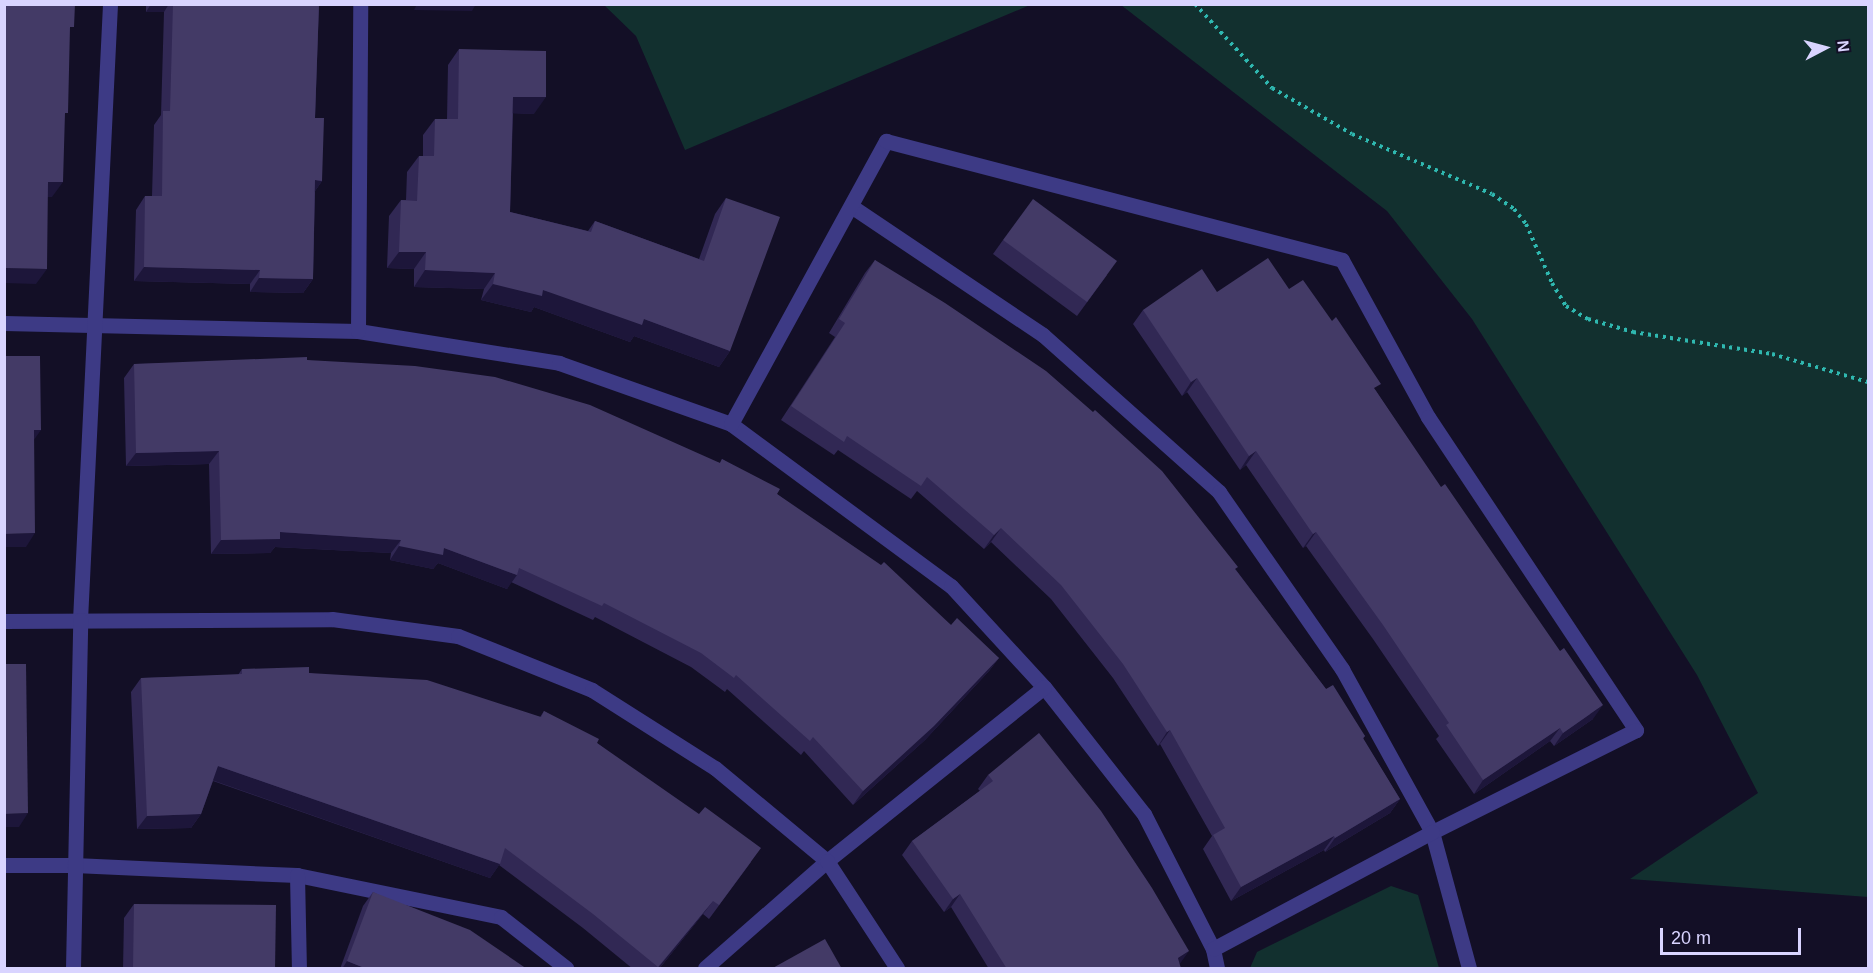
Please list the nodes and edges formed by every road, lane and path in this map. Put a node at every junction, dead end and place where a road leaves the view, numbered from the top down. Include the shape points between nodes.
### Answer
1 (110, 4) edge
2 (360, 4) edge
3 (1195, 4) edge
4 (851, 206) junction
5 (4, 323) edge
6 (96, 326) junction
7 (358, 331) junction
8 (1869, 382) edge
9 (731, 424) junction
10 (80, 620) junction
11 (4, 621) edge
12 (1044, 687) junction
13 (1432, 832) junction
14 (827, 861) junction
15 (4, 865) edge
16 (74, 865) junction
17 (297, 875) junction
18 (1213, 949) junction
19 (73, 969) edge
20 (299, 969) edge
21 (566, 969) edge
22 (705, 969) edge
23 (897, 969) edge
24 (1217, 969) edge
25 (1469, 969) edge

1 - 6 street
2 - 7 street
3 - 8 path via 1272,88 1352,134 1492,194 1514,209 1526,224 1566,306 1588,319 1633,332 1772,354
4 - 9 street
4 - 13 street via 1043,335 1219,492 1342,669
4 - 13 street via 886,141 1342,260 1428,417 1636,730
5 - 6 street
6 - 7 street
6 - 10 street
7 - 9 street via 560,363
9 - 12 street via 951,586
10 - 11 street
10 - 14 street via 332,619 458,636 592,690 715,768
10 - 16 street
12 - 14 street
12 - 18 street via 1144,814
13 - 18 street
13 - 25 street
14 - 22 street
14 - 23 street
15 - 16 street
16 - 17 street
16 - 19 street
17 - 20 street
17 - 21 street via 501,917
18 - 24 street

